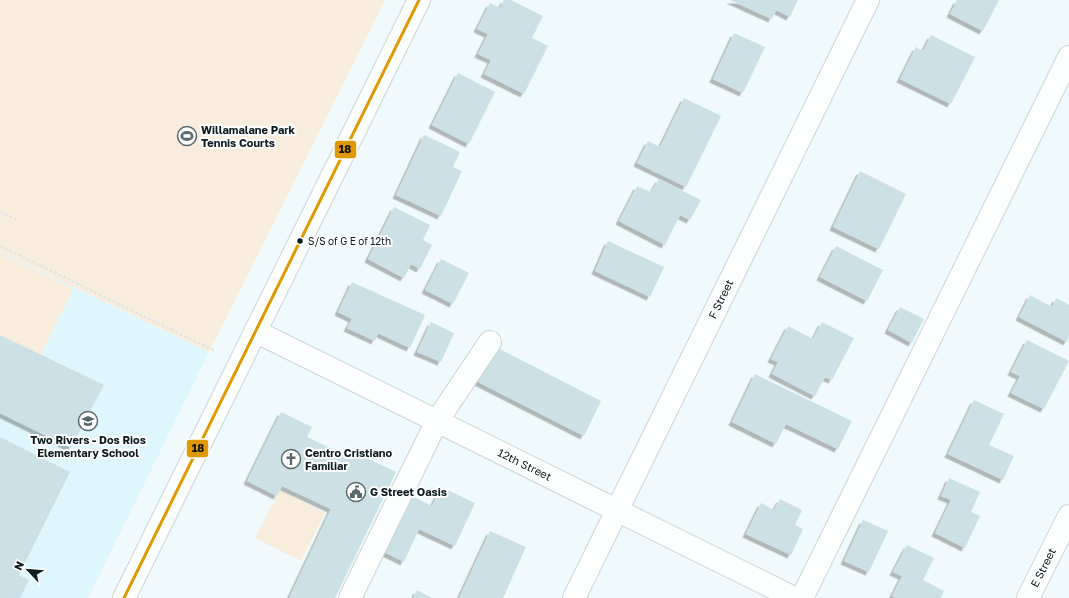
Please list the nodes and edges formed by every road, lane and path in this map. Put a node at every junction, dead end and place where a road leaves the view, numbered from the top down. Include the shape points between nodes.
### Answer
1 (419, 0) edge
2 (868, 0) edge
3 (1069, 57) edge
4 (0, 212) edge
5 (18, 220) dead end
6 (0, 246) edge
7 (255, 331) junction
8 (490, 342) dead end
9 (215, 351) dead end
10 (437, 421) junction
11 (617, 509) junction
12 (1069, 516) edge
13 (124, 598) edge
14 (350, 598) edge
15 (574, 598) edge
16 (794, 598) edge
17 (802, 598) edge
18 (1028, 598) edge

1 - 7 street
2 - 11 street, F Street
3 - 17 street
4 - 5 path
6 - 9 path
7 - 10 street, 12th Street
7 - 13 street
8 - 10 street
10 - 11 street, 12th Street
10 - 14 street
11 - 15 street, F Street
11 - 16 street, 12th Street
12 - 18 street, E Street

